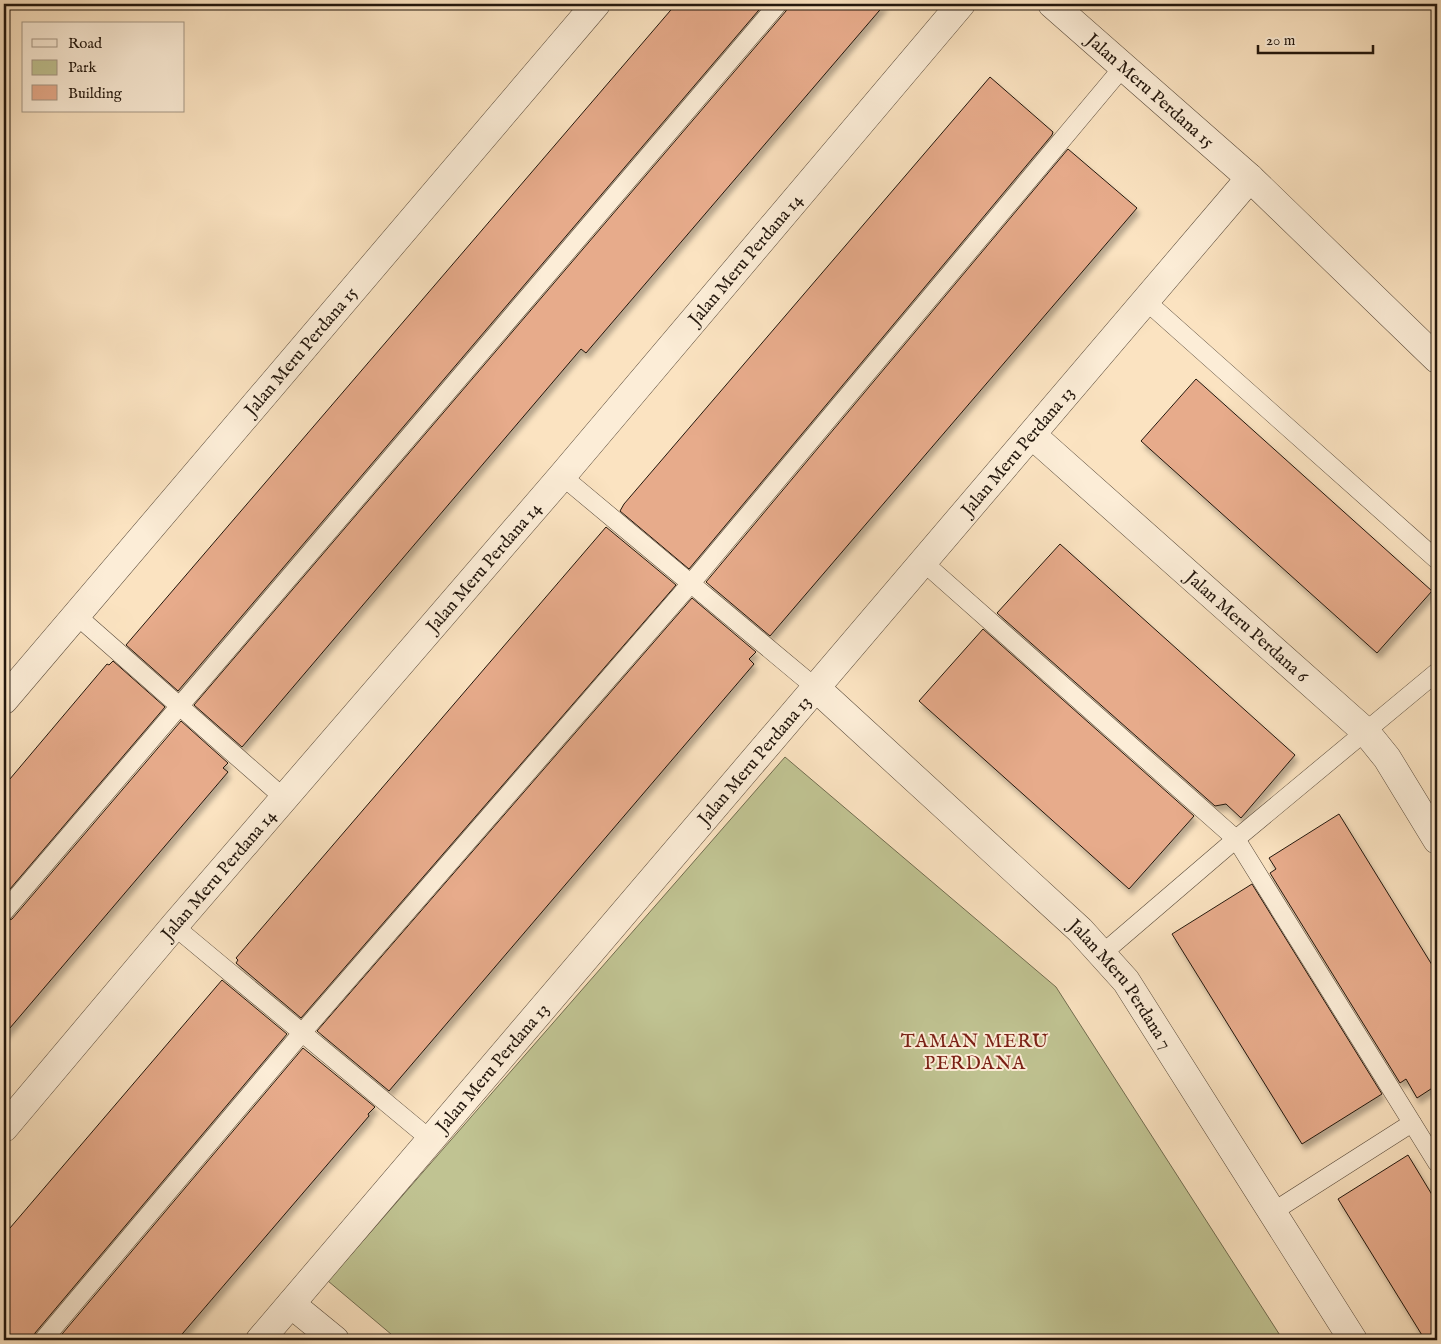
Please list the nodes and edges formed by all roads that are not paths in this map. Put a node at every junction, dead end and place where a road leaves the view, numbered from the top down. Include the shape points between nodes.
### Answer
1 (596, 4) edge
2 (778, 4) edge
3 (961, 4) edge
4 (1052, 4) edge
5 (1123, 67) junction
6 (1250, 178) junction
7 (1146, 301) junction
8 (1437, 359) edge
9 (1032, 435) junction
10 (562, 476) junction
11 (1437, 560) edge
12 (922, 562) junction
13 (692, 582) junction
14 (76, 615) junction
15 (1437, 672) edge
16 (816, 688) junction
17 (4, 700) edge
18 (179, 706) junction
19 (1366, 732) junction
20 (284, 798) junction
21 (1236, 839) junction
22 (1437, 840) edge
23 (4, 912) edge
24 (174, 926) junction
25 (1103, 953) junction
26 (301, 1034) junction
27 (1412, 1123) junction
28 (4, 1128) edge
29 (431, 1140) junction
30 (1437, 1163) edge
31 (1271, 1213) junction
32 (291, 1304) junction
33 (43, 1340) edge
34 (260, 1340) edge
35 (335, 1340) edge
36 (1352, 1340) edge

1 - 14 street, Jalan Meru Perdana 15
2 - 18 lane
3 - 10 street, Jalan Meru Perdana 14
4 - 5 street, Jalan Meru Perdana 15
5 - 6 street, Jalan Meru Perdana 15
5 - 13 lane
6 - 7 street, Jalan Meru Perdana 13
6 - 8 street, Jalan Meru Perdana 15
7 - 9 street, Jalan Meru Perdana 13
7 - 11 lane
9 - 12 street, Jalan Meru Perdana 13
9 - 19 street, Jalan Meru Perdana 6
10 - 13 lane
10 - 20 street, Jalan Meru Perdana 14
12 - 16 street, Jalan Meru Perdana 13
12 - 21 lane
13 - 16 lane
13 - 26 lane
14 - 17 street, Jalan Meru Perdana 15
14 - 18 lane
15 - 19 lane
16 - 25 street, Jalan Meru Perdana 7
16 - 29 street, Jalan Meru Perdana 13
18 - 20 lane
18 - 23 lane
19 - 21 lane
19 - 22 street, Jalan Meru Perdana 6 via 1387,758
20 - 24 street, Jalan Meru Perdana 14
21 - 25 lane
21 - 27 lane
24 - 26 lane
24 - 28 street, Jalan Meru Perdana 14
25 - 31 street, Jalan Meru Perdana 7 via 1126,981
26 - 29 lane
26 - 33 lane
27 - 30 lane
27 - 31 lane
29 - 32 street, Jalan Meru Perdana 13
31 - 36 street, Jalan Meru Perdana 7
32 - 34 street, Jalan Meru Perdana 13
32 - 35 street

